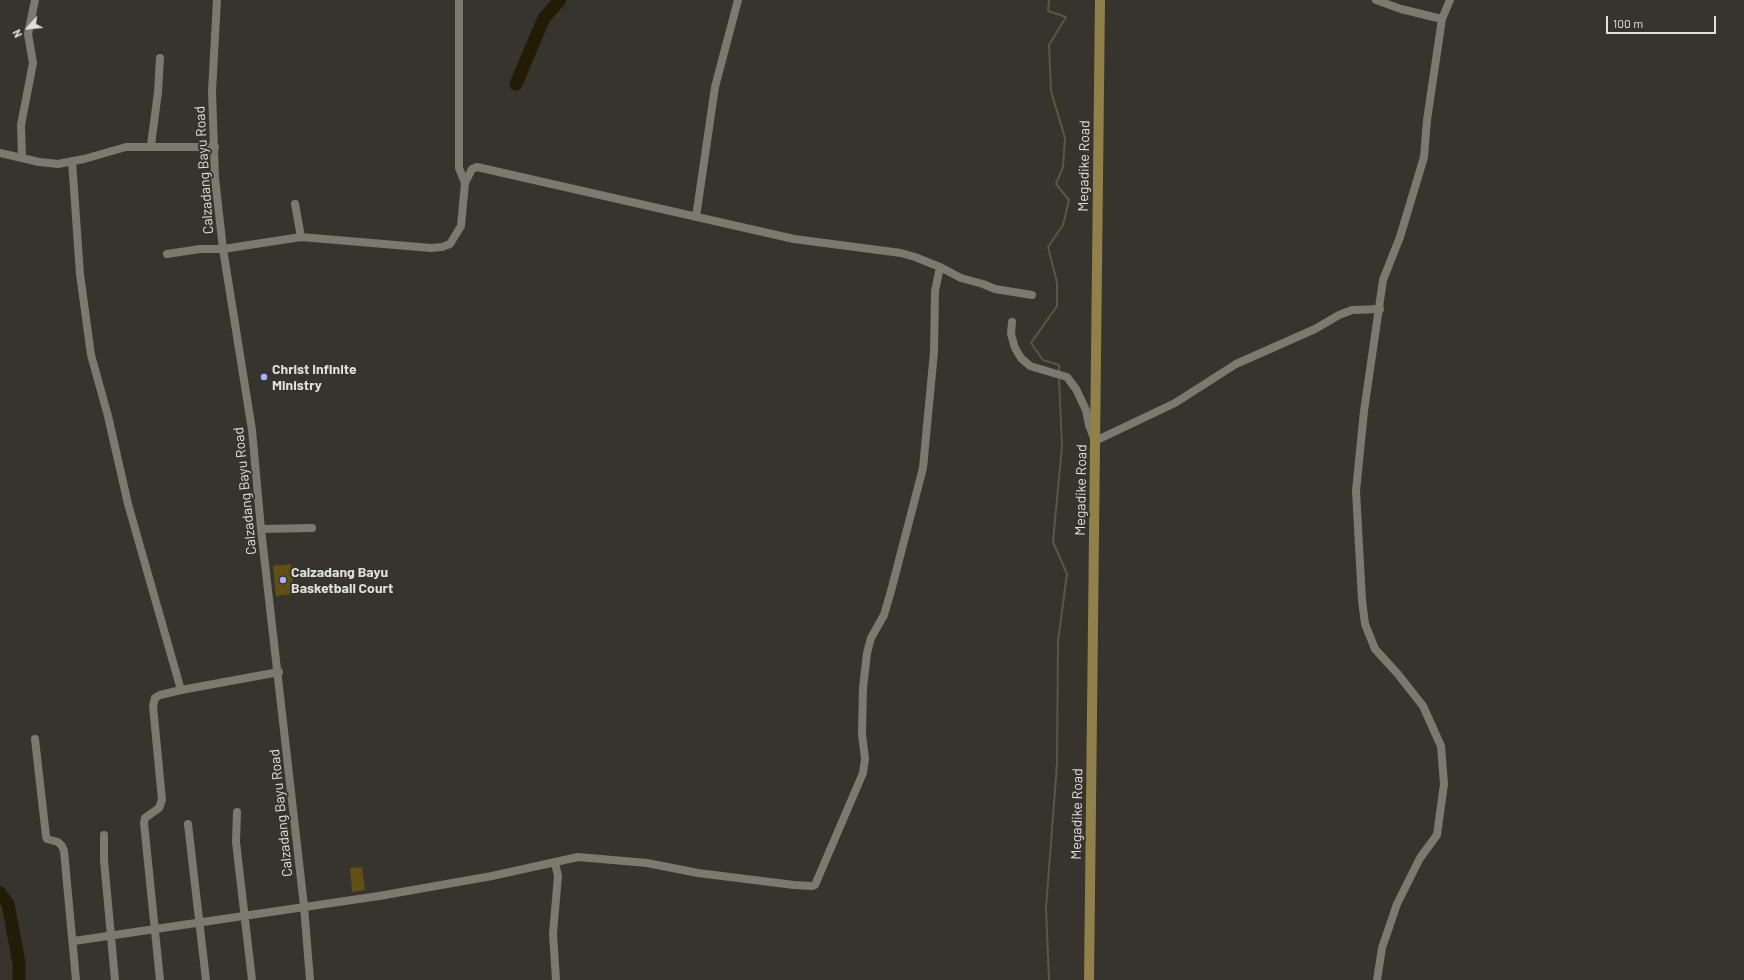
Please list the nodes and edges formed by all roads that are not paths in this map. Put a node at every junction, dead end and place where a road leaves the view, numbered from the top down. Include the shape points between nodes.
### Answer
1 (35, 0) edge
2 (217, 0) edge
3 (459, 0) edge
4 (738, 0) edge
5 (1100, 0) edge
6 (1376, 0) edge
7 (1450, 0) edge
8 (1442, 19) junction
9 (160, 58) dead end
10 (150, 145) junction
11 (214, 147) junction
12 (0, 153) edge
13 (22, 157) junction
14 (72, 161) junction
15 (465, 183) junction
16 (295, 204) dead end
17 (696, 217) junction
18 (302, 237) junction
19 (223, 250) junction
20 (167, 254) dead end
21 (940, 267) junction
22 (1032, 295) dead end
23 (1380, 309) junction
24 (1012, 322) dead end
25 (1096, 441) junction
26 (312, 528) dead end
27 (261, 529) junction
28 (279, 672) junction
29 (181, 690) junction
30 (35, 739) dead end
31 (237, 812) dead end
32 (188, 824) dead end
33 (104, 835) dead end
34 (555, 863) junction
35 (304, 906) junction
36 (245, 915) junction
37 (200, 921) junction
38 (155, 929) junction
39 (111, 935) junction
40 (74, 941) junction
41 (76, 980) edge
42 (115, 980) edge
43 (160, 980) edge
44 (206, 980) edge
45 (252, 980) edge
46 (310, 980) edge
47 (556, 980) edge
48 (1089, 980) edge
49 (1377, 980) edge

1 - 13 street via 28,34 33,63 22,125
2 - 11 street, Calzadang Bayu Road via 212,92
3 - 15 street via 459,168
4 - 17 street via 715,87
5 - 25 main road, Megadike Road
6 - 8 street
7 - 8 street
8 - 23 street via 1424,157 1400,237 1383,280
9 - 10 street
10 - 11 street
10 - 14 street via 126,147
11 - 19 street, Calzadang Bayu Road
12 - 13 street
13 - 14 street via 58,164
14 - 29 street via 80,274 91,356 128,504
15 - 17 street via 472,170 477,167 670,209
15 - 18 street via 461,226 450,244 431,248
16 - 18 street
17 - 21 street via 794,239 895,252
18 - 19 street
19 - 20 street via 200,249
19 - 27 street, Calzadang Bayu Road via 252,430
21 - 22 street via 961,278 995,289
21 - 34 street via 935,292 933,366 924,468 884,615 871,638 867,653 863,688 863,773 815,885 794,885 595,857 578,857
23 - 25 street via 1352,310 1339,315 1315,329 1236,364 1175,403
23 - 49 street via 1364,411 1356,491 1365,624 1374,649 1423,706 1441,746 1444,784 1437,835 1420,858 1397,904 1382,948
24 - 25 street via 1011,334 1021,358 1030,366 1067,377 1076,389
25 - 48 main road, Megadike Road
26 - 27 street
27 - 28 street, Calzadang Bayu Road
28 - 29 street
28 - 35 street, Calzadang Bayu Road
29 - 38 street via 157,696 154,701 162,800 159,808 145,818 144,823
30 - 40 street via 46,836 58,842 64,851
31 - 36 street via 236,842
32 - 37 street
33 - 39 street
34 - 35 street via 379,896
34 - 47 street via 558,876 553,933
35 - 36 street
35 - 46 street, Calzadang Bayu Road
36 - 37 street
36 - 45 street
37 - 38 street
37 - 44 street
38 - 39 street
38 - 43 street
39 - 40 street
39 - 42 street
40 - 41 street

